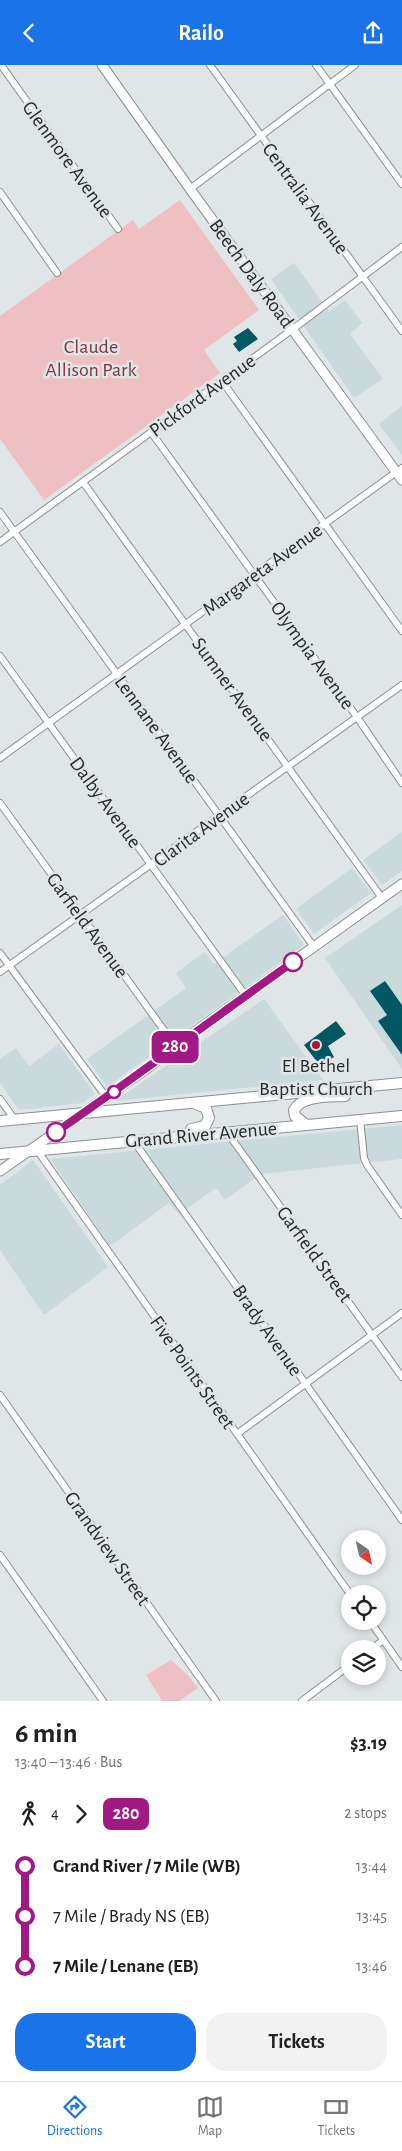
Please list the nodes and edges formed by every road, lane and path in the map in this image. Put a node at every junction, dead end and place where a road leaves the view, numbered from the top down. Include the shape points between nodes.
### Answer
1 (1, 65) edge
2 (102, 65) edge
3 (210, 65) edge
4 (316, 65) edge
5 (355, 65) edge
6 (330, 84) junction
7 (261, 136) junction
8 (402, 185) edge
9 (190, 189) junction
10 (0, 193) edge
11 (118, 229) dead end
12 (402, 247) edge
13 (57, 273) dead end
14 (363, 277) junction
15 (293, 329) junction
16 (402, 331) edge
17 (222, 381) junction
18 (151, 432) junction
19 (399, 470) edge
20 (402, 480) edge
21 (83, 481) junction
22 (0, 512) edge
23 (324, 523) junction
24 (14, 532) junction
25 (0, 542) edge
26 (254, 574) junction
27 (186, 623) junction
28 (402, 631) edge
29 (0, 657) edge
30 (117, 673) junction
31 (402, 685) edge
32 (357, 717) junction
33 (49, 723) junction
34 (0, 758) edge
35 (288, 766) junction
36 (402, 783) edge
37 (0, 803) edge
38 (221, 816) junction
39 (151, 865) junction
40 (402, 884) edge
41 (382, 898) junction
42 (81, 915) junction
43 (314, 947) junction
44 (0, 953) edge
45 (9, 966) junction
46 (0, 972) edge
47 (246, 996) junction
48 (176, 1047) junction
49 (398, 1084) edge
50 (107, 1098) junction
51 (0, 1099) edge
52 (190, 1103) junction
53 (83, 1113) junction
54 (402, 1116) edge
55 (360, 1119) junction
56 (15, 1120) junction
57 (0, 1121) edge
58 (305, 1124) junction
59 (227, 1132) junction
60 (160, 1138) junction
61 (133, 1141) junction
62 (32, 1151) junction
63 (0, 1153) edge
64 (0, 1171) edge
65 (402, 1215) edge
66 (402, 1313) edge
67 (372, 1335) junction
68 (402, 1377) edge
69 (305, 1384) junction
70 (0, 1395) edge
71 (237, 1434) junction
72 (402, 1520) edge
73 (0, 1555) edge
74 (344, 1585) edge
75 (376, 1630) edge
76 (383, 1640) edge
77 (386, 1644) edge
78 (402, 1667) edge
79 (341, 1672) edge
80 (103, 1701) edge
81 (216, 1701) edge
82 (302, 1701) edge

1 - 11 street, Glenmore Avenue
2 - 9 main road, Beech Daly Road
3 - 7 street, Centralia Avenue
4 - 6 street
5 - 6 street
6 - 7 street
6 - 8 street
7 - 9 street
7 - 14 street, Centralia Avenue
9 - 15 main road, Beech Daly Road
10 - 13 street
12 - 14 street, Pickford Avenue
14 - 15 street, Pickford Avenue
14 - 16 street, Centralia Avenue
15 - 17 street, Pickford Avenue
15 - 19 main road, Beech Daly Road
17 - 18 street, Pickford Avenue
17 - 23 street
18 - 21 street, Pickford Avenue
18 - 26 street, Olympia Avenue
19 - 20 main road, Beech Daly Road
19 - 23 street, Margareta Avenue
21 - 24 street, Pickford Avenue
21 - 27 street, Sumner Avenue
22 - 24 street, Lennane Avenue
23 - 26 street, Margareta Avenue
23 - 28 street
24 - 25 street, Pickford Avenue
24 - 30 street, Lennane Avenue
26 - 27 street, Margareta Avenue
26 - 32 street, Olympia Avenue
27 - 30 street, Margareta Avenue
27 - 35 street, Sumner Avenue
29 - 33 street, Dalby Avenue
30 - 33 street, Margareta Avenue
30 - 38 street, Lennane Avenue
31 - 32 street, Clarita Avenue
32 - 35 street, Clarita Avenue
32 - 36 street, Olympia Avenue
33 - 34 street, Margareta Avenue
33 - 39 street, Dalby Avenue
35 - 38 street, Clarita Avenue
35 - 41 street, Sumner Avenue
37 - 42 street, Garfield Avenue
38 - 39 street, Clarita Avenue
38 - 43 street, Lennane Avenue
39 - 42 street, Clarita Avenue
39 - 47 street, Dalby Avenue
40 - 41 main road
41 - 43 main road
42 - 45 street, Clarita Avenue
42 - 48 street, Garfield Avenue
43 - 47 main road
44 - 45 street
45 - 46 street, Clarita Avenue
45 - 50 street
47 - 48 main road
48 - 50 main road
49 - 52 main road, Grand River Avenue
49 - 58 main road via 378,1092 300,1103 294,1110 295,1116
50 - 53 main road
51 - 56 street
52 - 53 main road, Grand River Avenue
52 - 60 main road via 206,1108 207,1124 172,1131
53 - 56 main road, Grand River Avenue
53 - 62 main road
54 - 55 main road, Grand River Avenue
55 - 58 main road, Grand River Avenue
55 - 65 street via 364,1159
56 - 57 main road, Grand River Avenue
58 - 59 main road, Grand River Avenue
59 - 60 main road, Grand River Avenue
59 - 67 street, Garfield Street
60 - 61 main road, Grand River Avenue
61 - 62 main road, Grand River Avenue
61 - 69 street, Brady Avenue
62 - 63 main road, Grand River Avenue
62 - 64 main road
62 - 71 street, Five Points Street
66 - 67 street
67 - 68 street, Garfield Street
67 - 69 street
69 - 71 street
69 - 72 street, Brady Avenue
70 - 81 street, Grandview Street
71 - 74 street, Five Points Street
73 - 80 street
75 - 76 street
77 - 78 street
79 - 82 street

